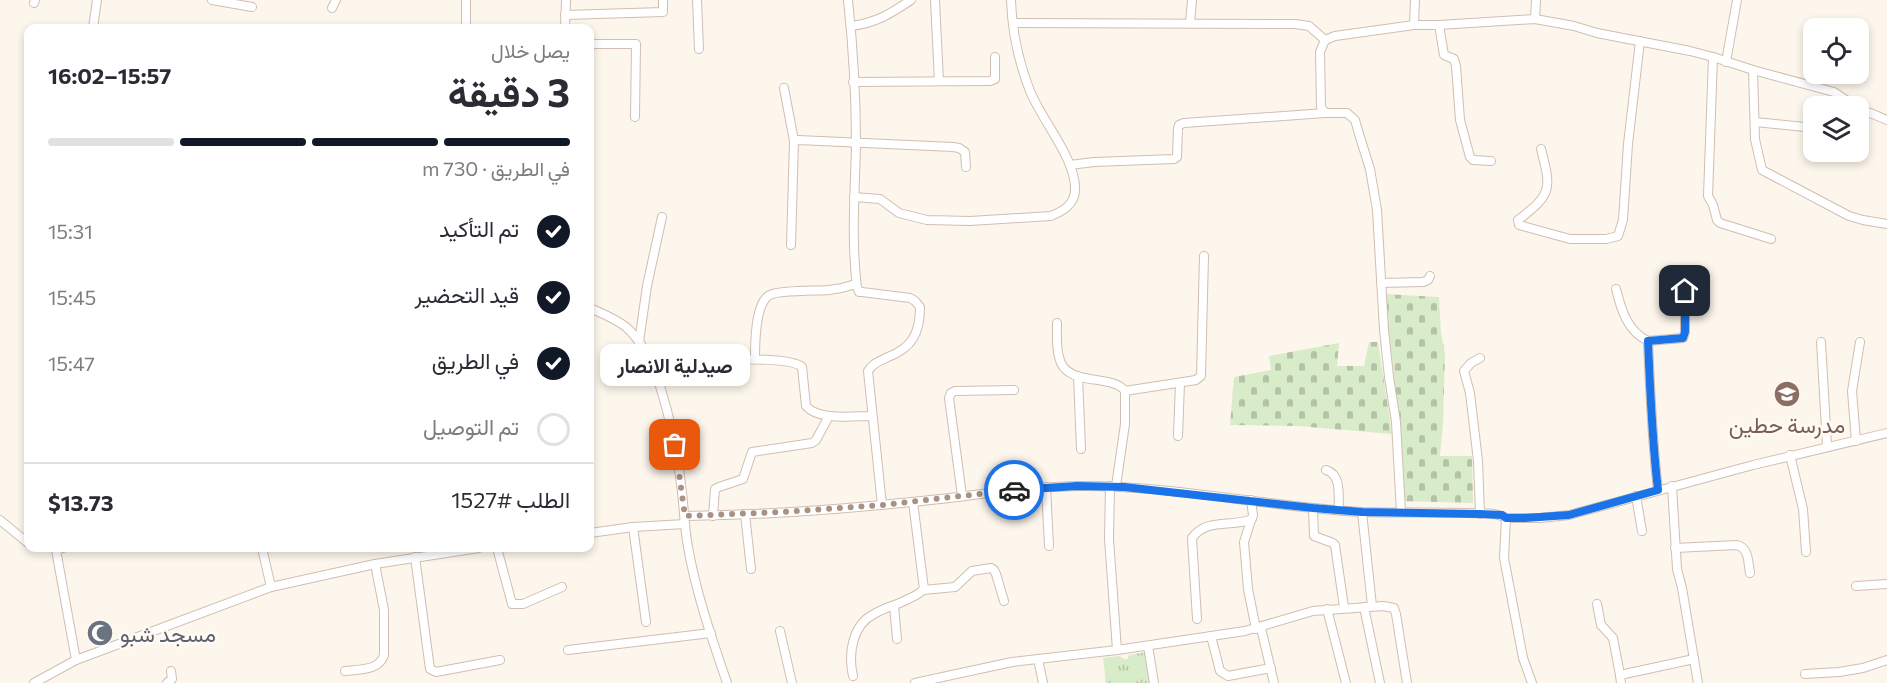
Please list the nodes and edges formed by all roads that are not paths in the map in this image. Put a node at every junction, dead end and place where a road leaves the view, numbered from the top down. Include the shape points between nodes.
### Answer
1 (97, 0) edge
2 (212, 0) edge
3 (336, 0) edge
4 (466, 0) edge
5 (566, 0) edge
6 (663, 0) edge
7 (697, 0) edge
8 (848, 0) edge
9 (911, 0) edge
10 (935, 0) edge
11 (1011, 0) edge
12 (1192, 0) edge
13 (1415, 0) edge
14 (1536, 0) edge
15 (1737, 0) edge
16 (252, 7) dead end
17 (332, 8) dead end
18 (565, 15) junction
19 (1535, 19) junction
20 (1013, 23) junction
21 (94, 24) edge
22 (466, 24) edge
23 (565, 24) edge
24 (1190, 24) junction
25 (1414, 25) junction
26 (1439, 25) junction
27 (851, 26) junction
28 (1325, 40) junction
29 (1640, 41) junction
30 (594, 44) edge
31 (699, 50) dead end
32 (995, 57) dead end
33 (1713, 57) junction
34 (1726, 62) junction
35 (1753, 70) junction
36 (939, 81) junction
37 (853, 82) junction
38 (784, 87) dead end
39 (1840, 96) edge
40 (1869, 112) edge
41 (1325, 113) junction
42 (635, 117) dead end
43 (1887, 120) edge
44 (1755, 122) junction
45 (1803, 127) edge
46 (794, 141) junction
47 (856, 142) junction
48 (1541, 149) dead end
49 (1491, 161) dead end
50 (1070, 165) junction
51 (966, 167) dead end
52 (854, 197) junction
53 (663, 217) dead end
54 (1887, 224) edge
55 (1772, 238) dead end
56 (791, 245) dead end
57 (1204, 256) dead end
58 (1430, 276) dead end
59 (1381, 283) junction
60 (856, 284) junction
61 (1616, 289) dead end
62 (1685, 291) dead end
63 (594, 310) edge
64 (1057, 323) dead end
65 (1648, 341) junction
66 (639, 342) junction
67 (1821, 342) dead end
68 (1860, 342) dead end
69 (1480, 358) dead end
70 (755, 359) junction
71 (651, 363) junction
72 (1078, 376) junction
73 (1180, 383) junction
74 (1014, 390) dead end
75 (1125, 391) junction
76 (829, 416) junction
77 (872, 416) junction
78 (1887, 433) edge
79 (1178, 436) dead end
80 (1856, 441) junction
81 (1827, 446) junction
82 (1082, 449) dead end
83 (1790, 455) junction
84 (1326, 470) dead end
85 (1113, 486) junction
86 (1672, 486) junction
87 (1046, 487) junction
88 (1658, 490) junction
89 (962, 496) junction
90 (1636, 496) junction
91 (1251, 501) junction
92 (913, 502) junction
93 (882, 505) junction
94 (1313, 508) junction
95 (1339, 510) junction
96 (1362, 512) junction
97 (1401, 512) junction
98 (745, 514) junction
99 (1480, 514) junction
100 (713, 516) junction
101 (1506, 518) junction
102 (0, 520) edge
103 (685, 520) junction
104 (1251, 520) junction
105 (633, 527) junction
106 (1642, 531) dead end
107 (594, 532) edge
108 (24, 541) edge
109 (1049, 546) dead end
110 (1675, 548) junction
111 (59, 552) edge
112 (263, 552) edge
113 (438, 552) edge
114 (498, 552) edge
115 (1806, 552) dead end
116 (418, 554) edge
117 (375, 564) junction
118 (751, 569) dead end
119 (1750, 573) dead end
120 (1887, 584) edge
121 (1856, 586) dead end
122 (562, 587) dead end
123 (271, 588) junction
124 (923, 590) junction
125 (1004, 601) dead end
126 (1597, 604) dead end
127 (894, 606) junction
128 (1368, 607) junction
129 (1344, 608) junction
130 (1327, 609) junction
131 (1197, 619) dead end
132 (646, 622) dead end
133 (1258, 628) junction
134 (780, 631) dead end
135 (711, 633) junction
136 (1211, 636) junction
137 (897, 639) dead end
138 (1148, 646) junction
139 (568, 650) dead end
140 (1117, 650) junction
141 (1038, 659) junction
142 (1694, 659) junction
143 (76, 660) junction
144 (500, 660) dead end
145 (1887, 660) edge
146 (1271, 668) junction
147 (171, 671) dead end
148 (345, 671) dead end
149 (1805, 674) dead end
150 (853, 676) dead end
151 (953, 679) edge
152 (1620, 679) edge
153 (34, 683) edge
154 (167, 683) edge
155 (728, 683) edge
156 (792, 683) edge
157 (915, 683) edge
158 (1043, 683) edge
159 (1154, 683) edge
160 (1274, 683) edge
161 (1346, 683) edge
162 (1380, 683) edge
163 (1407, 683) edge
164 (1532, 683) edge
165 (1698, 683) edge

1 - 21 street
2 - 16 street
3 - 17 street
4 - 22 street
5 - 18 street
6 - 18 street via 663,12
7 - 31 street
8 - 27 street
9 - 27 street via 870,24
10 - 36 street
11 - 20 street
12 - 24 street
13 - 25 street
14 - 19 street
15 - 34 street
18 - 23 street
19 - 26 street
19 - 29 street
20 - 24 street
20 - 50 street via 1030,90
24 - 28 street via 1295,24 1309,26
25 - 26 street
25 - 28 street
26 - 49 street via 1444,55 1454,59 1456,66 1460,120 1470,156 1473,160
27 - 37 street
28 - 41 street via 1320,52 1320,94
29 - 33 street
29 - 48 street via 1623,220 1618,236 1606,240 1578,239 1519,225 1518,220 1540,201 1547,188
30 - 42 street via 636,44
32 - 36 street via 994,80
33 - 34 street
33 - 55 street via 1708,196 1720,223
34 - 35 street
35 - 39 street
35 - 44 street
36 - 37 street
37 - 47 street
38 - 46 street
40 - 43 street
41 - 50 street via 1184,123 1178,128 1174,159
41 - 59 street via 1347,113 1355,120 1377,210
44 - 45 street
44 - 54 street via 1757,151 1765,173 1849,216
46 - 47 street
46 - 56 street
47 - 51 street via 958,148 965,152
47 - 52 street
50 - 52 street via 1075,181 1073,201 1051,216 927,220 899,213 880,199
52 - 60 street
53 - 66 street
57 - 73 street via 1202,373 1196,380
58 - 59 street via 1423,282
59 - 97 street
60 - 70 street via 769,295 759,316
60 - 77 street via 859,292 910,298 920,307 910,345 870,368
61 - 65 street via 1628,323
62 - 65 street via 1683,338
63 - 66 street via 624,326
64 - 72 street via 1059,358 1066,369
65 - 88 street
66 - 71 street
67 - 81 street
68 - 80 street via 1852,391
69 - 99 street via 1464,371 1478,461
70 - 71 street
70 - 76 street via 798,364 806,406 816,414
71 - 103 street via 672,425
72 - 75 street via 1118,384
72 - 82 street
73 - 75 street
73 - 79 street
74 - 89 street via 951,393
75 - 85 street via 1125,424
76 - 77 street
76 - 100 street via 812,442 752,452 743,479 715,489
77 - 93 street
78 - 80 street
80 - 81 street
81 - 83 street
83 - 86 street
83 - 115 street via 1803,509
84 - 95 street via 1337,479
85 - 87 street
85 - 91 street
85 - 140 street via 1109,539
86 - 88 street
86 - 110 street
87 - 89 street
87 - 109 street
88 - 90 street
89 - 92 street
90 - 101 street via 1569,515
90 - 106 street
91 - 94 street
91 - 104 street
92 - 93 street
92 - 124 street
93 - 98 street
94 - 95 street
94 - 129 street via 1314,536 1335,545
95 - 96 street
96 - 97 street
96 - 128 street
97 - 99 street
98 - 100 street
98 - 118 street
99 - 101 street
100 - 103 street
101 - 164 street via 1504,558 1523,658
102 - 108 street
103 - 105 street
103 - 135 street via 694,574
104 - 131 street via 1210,524 1192,538
104 - 133 street via 1244,542 1248,590
105 - 107 street
105 - 132 street
110 - 119 street via 1742,546
110 - 142 street
111 - 143 street
112 - 123 street
113 - 116 street
114 - 122 street via 512,604 523,604
116 - 117 street
116 - 144 street via 430,669 436,672
117 - 123 street
117 - 148 street via 384,610 384,655 375,667
120 - 121 street
123 - 143 street
124 - 125 street via 955,587 972,571 991,568
124 - 127 street
126 - 152 street via 1601,625 1612,638
127 - 137 street
127 - 150 street via 873,614 861,625 853,643
128 - 129 street
128 - 162 street
128 - 163 street via 1394,608
129 - 130 street
130 - 133 street
130 - 161 street
133 - 136 street
133 - 146 street
134 - 156 street
135 - 139 street
135 - 155 street
136 - 138 street
136 - 146 street via 1224,675
138 - 140 street
138 - 159 street
140 - 141 street
141 - 151 street
141 - 158 street
142 - 152 street
142 - 165 street
143 - 153 street
145 - 149 street via 1863,668
146 - 160 street
147 - 154 street via 172,679
151 - 157 street

